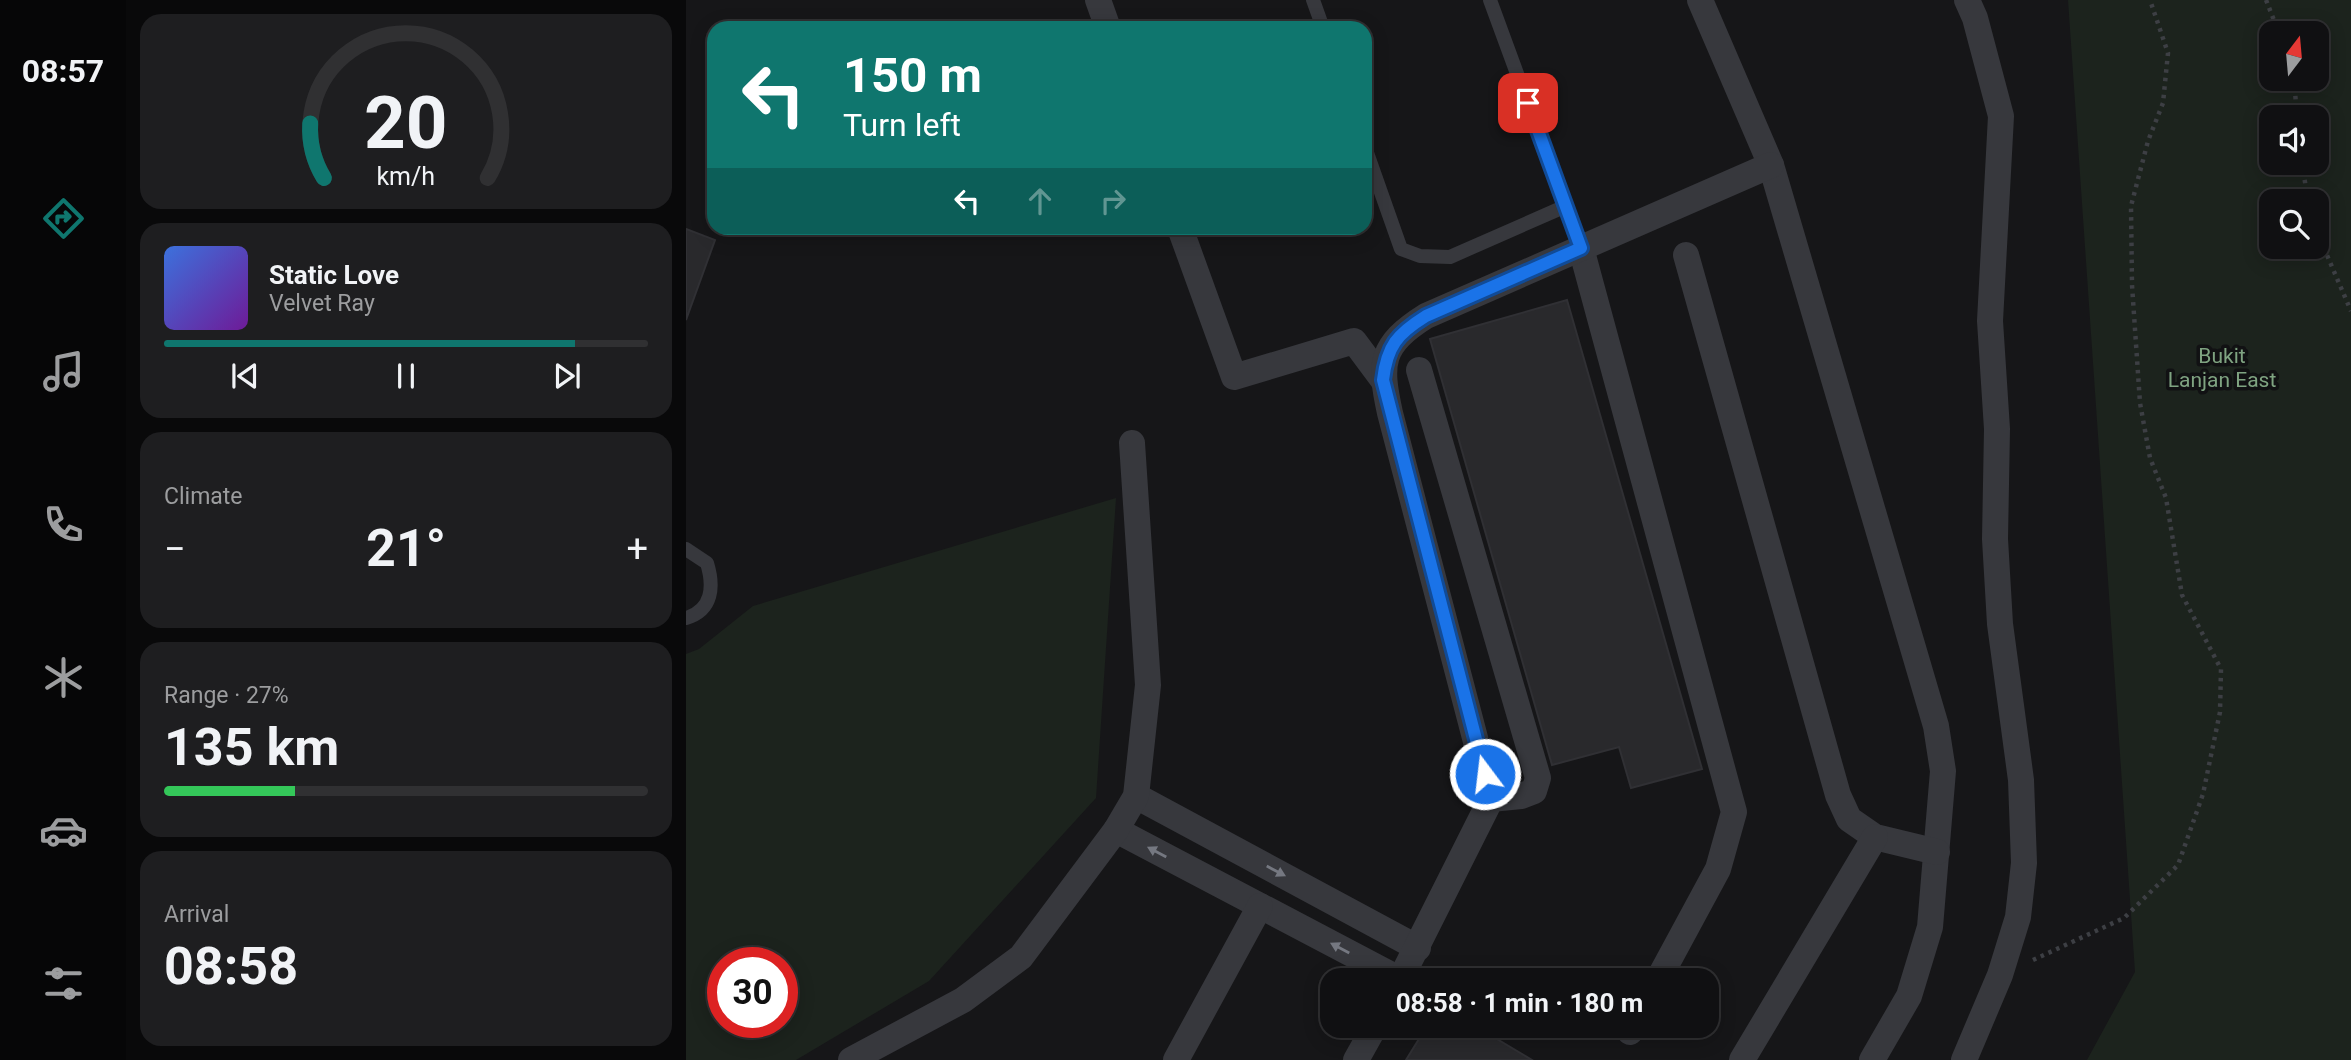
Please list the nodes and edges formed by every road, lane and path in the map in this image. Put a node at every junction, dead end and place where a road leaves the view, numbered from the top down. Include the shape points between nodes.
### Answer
1 (1098, 0) edge
2 (1312, 0) edge
3 (1490, 0) edge
4 (1700, 0) edge
5 (1967, 0) edge
6 (2150, 0) edge
7 (2266, 0) edge
8 (1106, 21) edge
9 (1320, 21) edge
10 (2274, 21) edge
11 (1771, 165) junction
12 (1372, 167) edge
13 (1566, 206) junction
14 (1183, 235) edge
15 (1581, 248) junction
16 (1686, 255) dead end
17 (2329, 259) edge
18 (2351, 311) edge
19 (1419, 370) dead end
20 (1383, 380) junction
21 (1132, 443) dead end
22 (686, 549) edge
23 (686, 618) edge
24 (1136, 796) junction
25 (1492, 799) junction
26 (1116, 830) junction
27 (1875, 837) junction
28 (1937, 852) junction
29 (1260, 906) junction
30 (1418, 948) junction
31 (1378, 968) edge
32 (1407, 968) edge
33 (1664, 968) edge
34 (2000, 975) junction
35 (1368, 1038) edge
36 (851, 1060) edge
37 (1176, 1060) edge
38 (1356, 1060) edge
39 (1742, 1060) edge
40 (1872, 1060) edge
41 (1964, 1060) edge

1 - 8 street
2 - 9 lane
3 - 13 lane
4 - 11 street
5 - 34 street via 2001,116 1990,321 1997,429 1995,539 2000,624 2021,780 2024,863 2018,917
6 - 34 path via 2168,53 2163,103 2132,206 2140,403 2150,458 2166,498 2182,595 2221,669 2220,712 2203,794 2178,865 2124,918
7 - 10 path
11 - 15 street
11 - 28 street via 1936,726 1943,771
12 - 13 lane via 1401,248 1420,256 1450,257
13 - 15 lane
14 - 20 street via 1234,377 1354,341
15 - 20 street via 1405,328 1385,360
15 - 33 street via 1734,812 1718,869
16 - 27 street via 1838,795 1849,819
17 - 18 path
19 - 25 street via 1538,778 1534,791
20 - 25 street
21 - 24 street via 1148,685
22 - 23 lane via 707,563 712,586 702,610
24 - 26 street
24 -> 30 street
25 - 30 street
29 -> 26 street
26 - 36 street via 1021,957 963,1000
27 - 28 street
27 - 39 street
28 - 40 street via 1930,927 1909,996
31 -> 29 street
29 - 37 street
30 - 32 street
34 - 41 street
35 - 38 street

